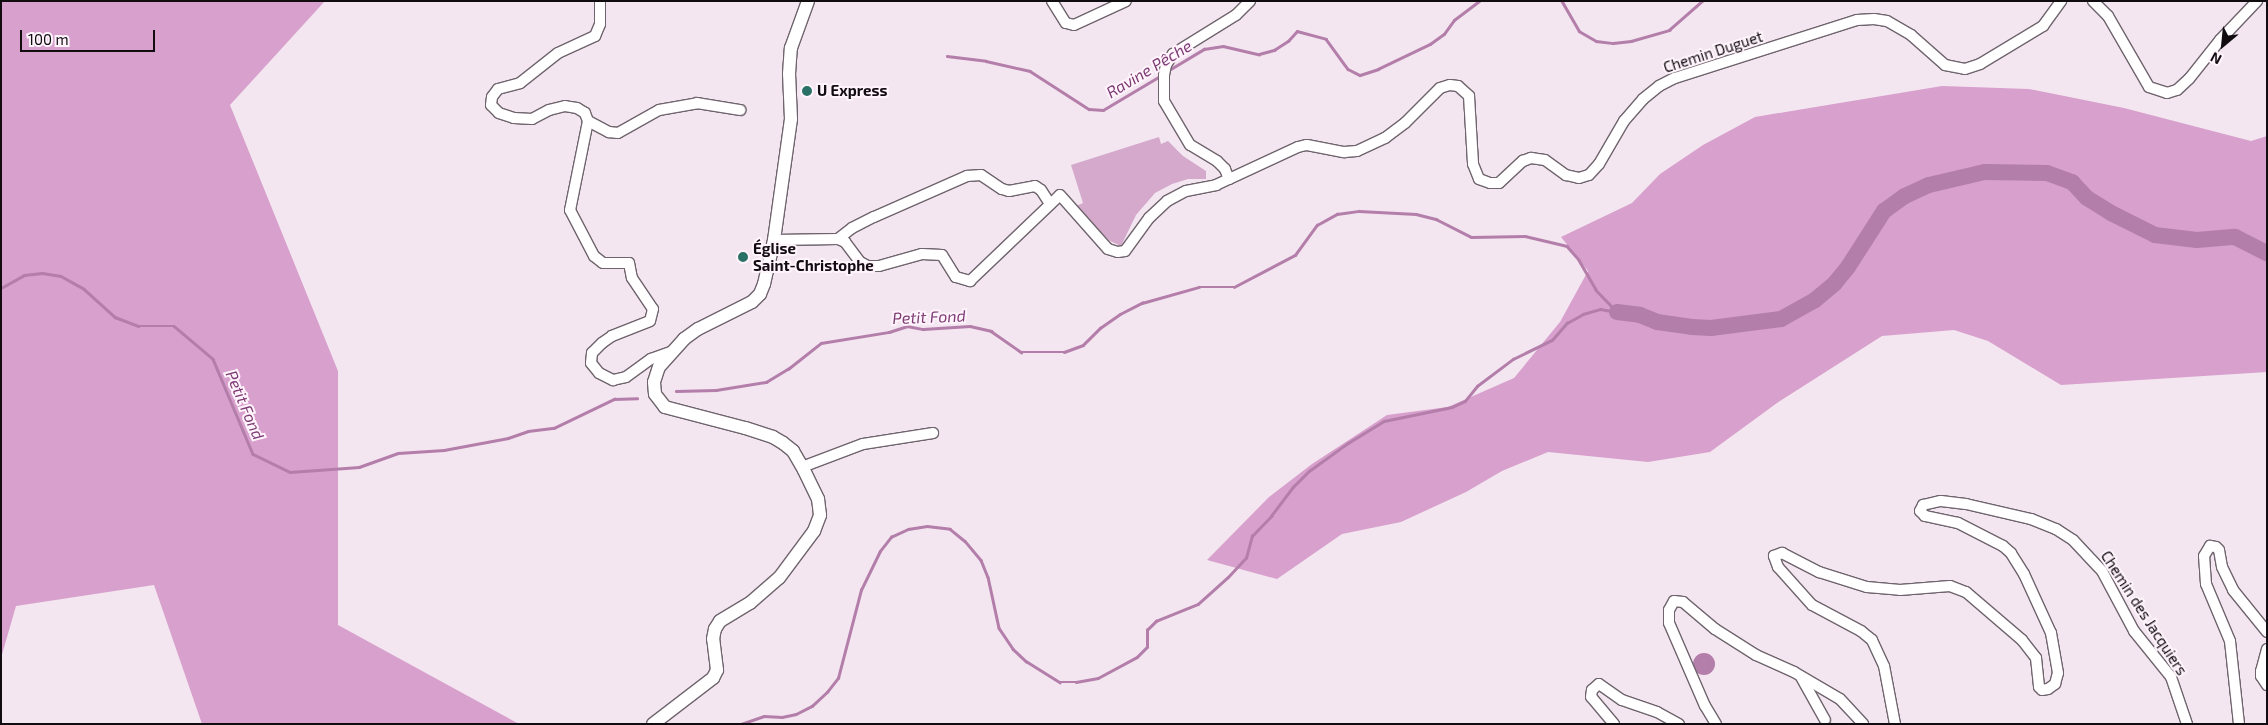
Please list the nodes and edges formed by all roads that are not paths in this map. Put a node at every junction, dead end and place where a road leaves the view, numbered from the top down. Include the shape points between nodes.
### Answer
1 (600, 1) edge
2 (808, 1) edge
3 (1052, 1) edge
4 (1126, 1) edge
5 (1250, 1) edge
6 (2062, 1) edge
7 (2093, 1) edge
8 (2257, 1) edge
9 (740, 110) dead end
10 (588, 121) junction
11 (1229, 179) junction
12 (1050, 204) junction
13 (838, 239) junction
14 (774, 240) junction
15 (672, 350) junction
16 (933, 433) dead end
17 (802, 467) junction
18 (2267, 632) edge
19 (2267, 649) edge
20 (1801, 676) junction
21 (2267, 685) edge
22 (1826, 720) dead end
23 (653, 724) edge
24 (1614, 724) edge
25 (1679, 724) edge
26 (1716, 724) edge
27 (1863, 724) edge
28 (1895, 724) edge
29 (2186, 724) edge
30 (2239, 724) edge

1 - 10 street via 600,24 595,36 558,53 520,83 498,89 491,105 499,113 532,119 565,106 578,108
2 - 14 main road via 796,30 789,61 791,119
3 - 4 street via 1066,23 1074,25
5 - 11 street via 1236,16 1173,54 1164,76 1164,101 1190,145 1217,161
6 - 11 street, Chemin Duguet via 2043,26 1980,64 1965,69 1952,68 1911,35 1886,21 1874,19 1857,20 1676,78 1643,98 1624,121 1599,164 1589,175 1578,178 1566,175 1545,160 1531,158 1523,161 1499,183 1479,179 1473,164 1469,96 1458,86 1450,85 1440,88 1385,138 1357,151 1344,152 1307,145
7 - 8 street via 2108,16 2149,88 2167,93 2177,90 2189,79
9 - 10 street via 698,102 659,110 618,133
10 - 15 street via 570,210 594,256 603,263 629,263 632,278 654,309 650,321 602,342 592,353 591,363 599,373 613,380 626,377 651,359
11 - 12 street via 1186,191 1168,200 1149,218 1126,251 1108,249 1060,195
12 - 13 street via 1035,186 1002,190 980,175 967,176 874,217
12 - 13 street via 970,281 956,277 942,255 922,254 868,266
13 - 14 street
14 - 15 main road via 760,294 744,307 698,329
15 - 17 main road via 658,367 654,382 655,394 665,407 773,437 793,451
16 - 17 street via 863,444
17 - 23 main road via 820,506 814,532 768,588 720,621 713,639 717,670 713,678
18 - 30 street via 2233,590 2222,567 2219,550 2210,546 2204,556 2206,584 2230,641
19 - 21 street via 2261,671
20 - 22 street
20 - 26 street via 1756,655 1714,629 1682,602 1674,600 1669,610 1671,629
20 - 27 street via 1840,699
24 - 25 street via 1591,696 1599,684 1622,700 1657,712
28 - 29 street, Chemin des Jacquiers via 1884,666 1872,640 1812,605 1778,567 1774,556 1782,552 1819,572 1867,587 1900,590 1950,586 1966,592 2022,640 2036,658 2039,687 2048,690 2055,684 2058,673 2051,633 2024,574 2003,546 1958,523 1925,516 1920,511 1923,504 1941,501 2031,520 2056,529 2073,540 2102,570 2134,631 2171,677

